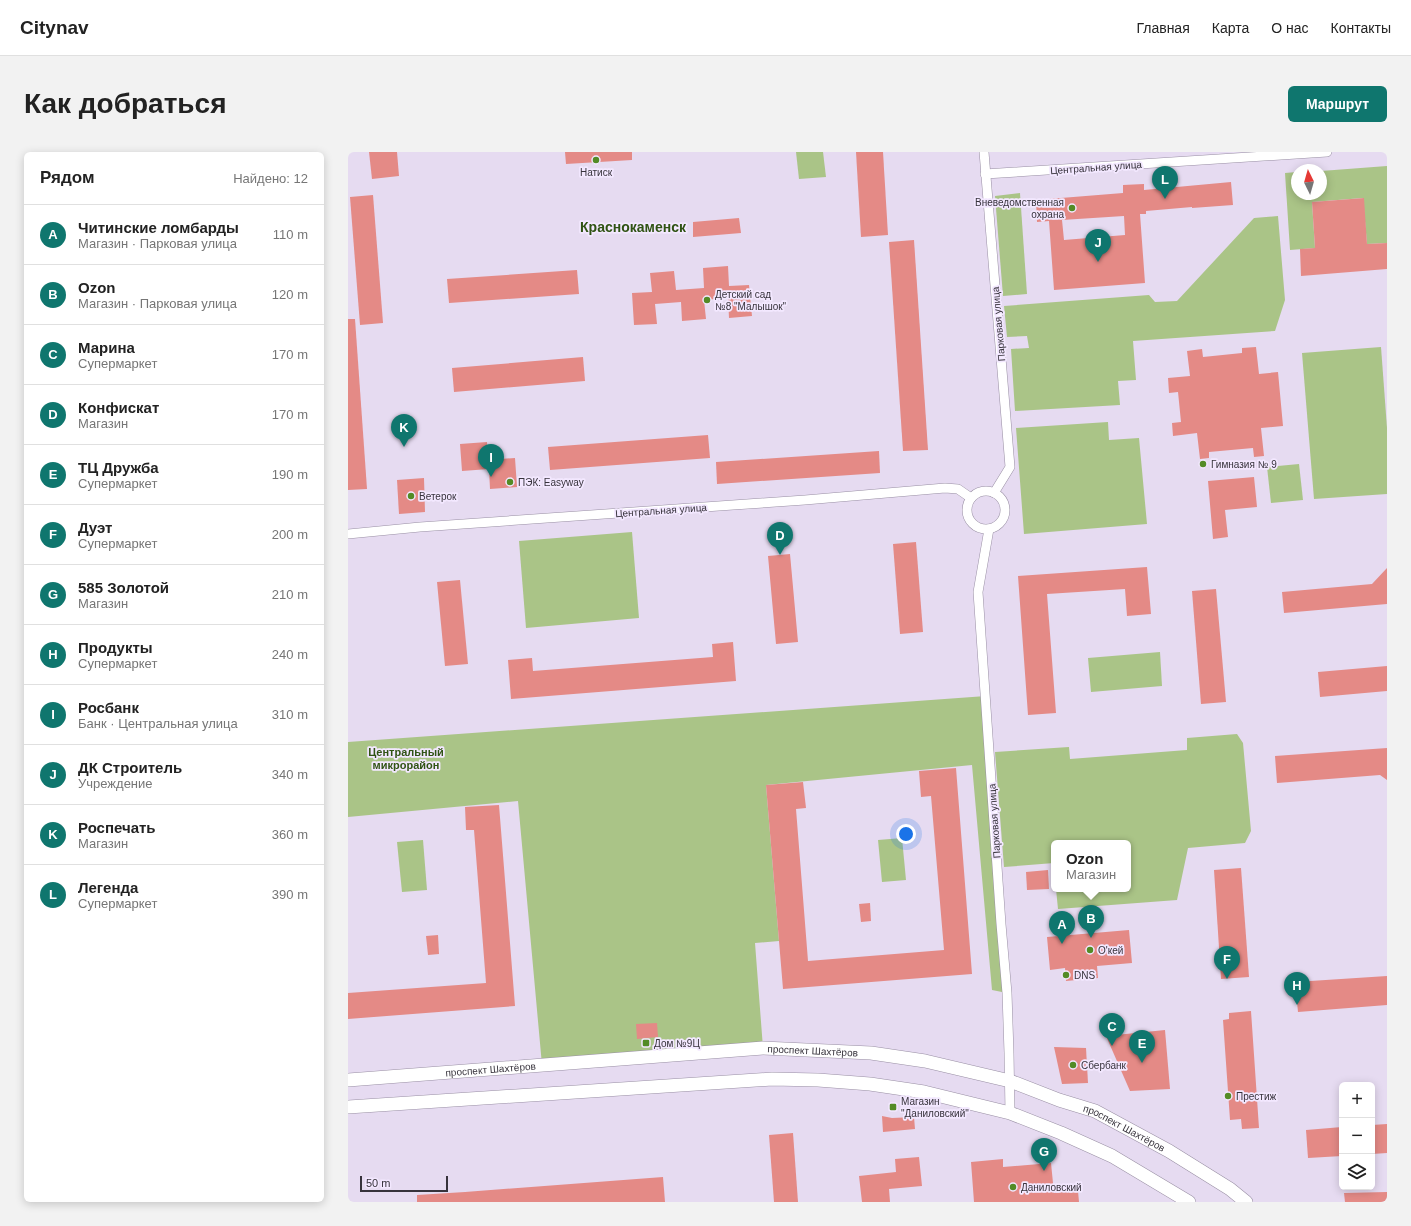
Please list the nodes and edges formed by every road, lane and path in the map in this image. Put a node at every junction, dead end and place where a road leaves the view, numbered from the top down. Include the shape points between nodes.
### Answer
1 (984, 152) edge
2 (1326, 152) edge
3 (985, 174) junction
4 (994, 493) junction
5 (971, 498) junction
6 (989, 529) junction
7 (348, 534) edge
8 (348, 1080) edge
9 (1010, 1081) junction
10 (348, 1107) edge
11 (1010, 1113) junction
12 (1189, 1202) edge
13 (1246, 1202) edge

1 - 3 street, Парковая улица
2 - 3 street, Центральная улица
3 - 4 street, Парковая улица via 1010,467
4 - 5 street via 981,491
4 - 6 street via 1000,497 1006,510 1000,524
5 - 6 street via 967,508 969,519 976,527
5 - 7 street, Центральная улица via 958,489 945,488
6 - 9 street, Парковая улица via 978,592 1007,992
8 - 9 main road, проспект Шахтёров via 763,1048 871,1053 925,1061
9 - 11 street, Парковая улица
9 - 13 main road, проспект Шахтёров via 1095,1111 1169,1151 1230,1189
10 - 11 main road via 772,1079 870,1084 924,1092
11 - 12 main road via 1061,1132 1112,1156

